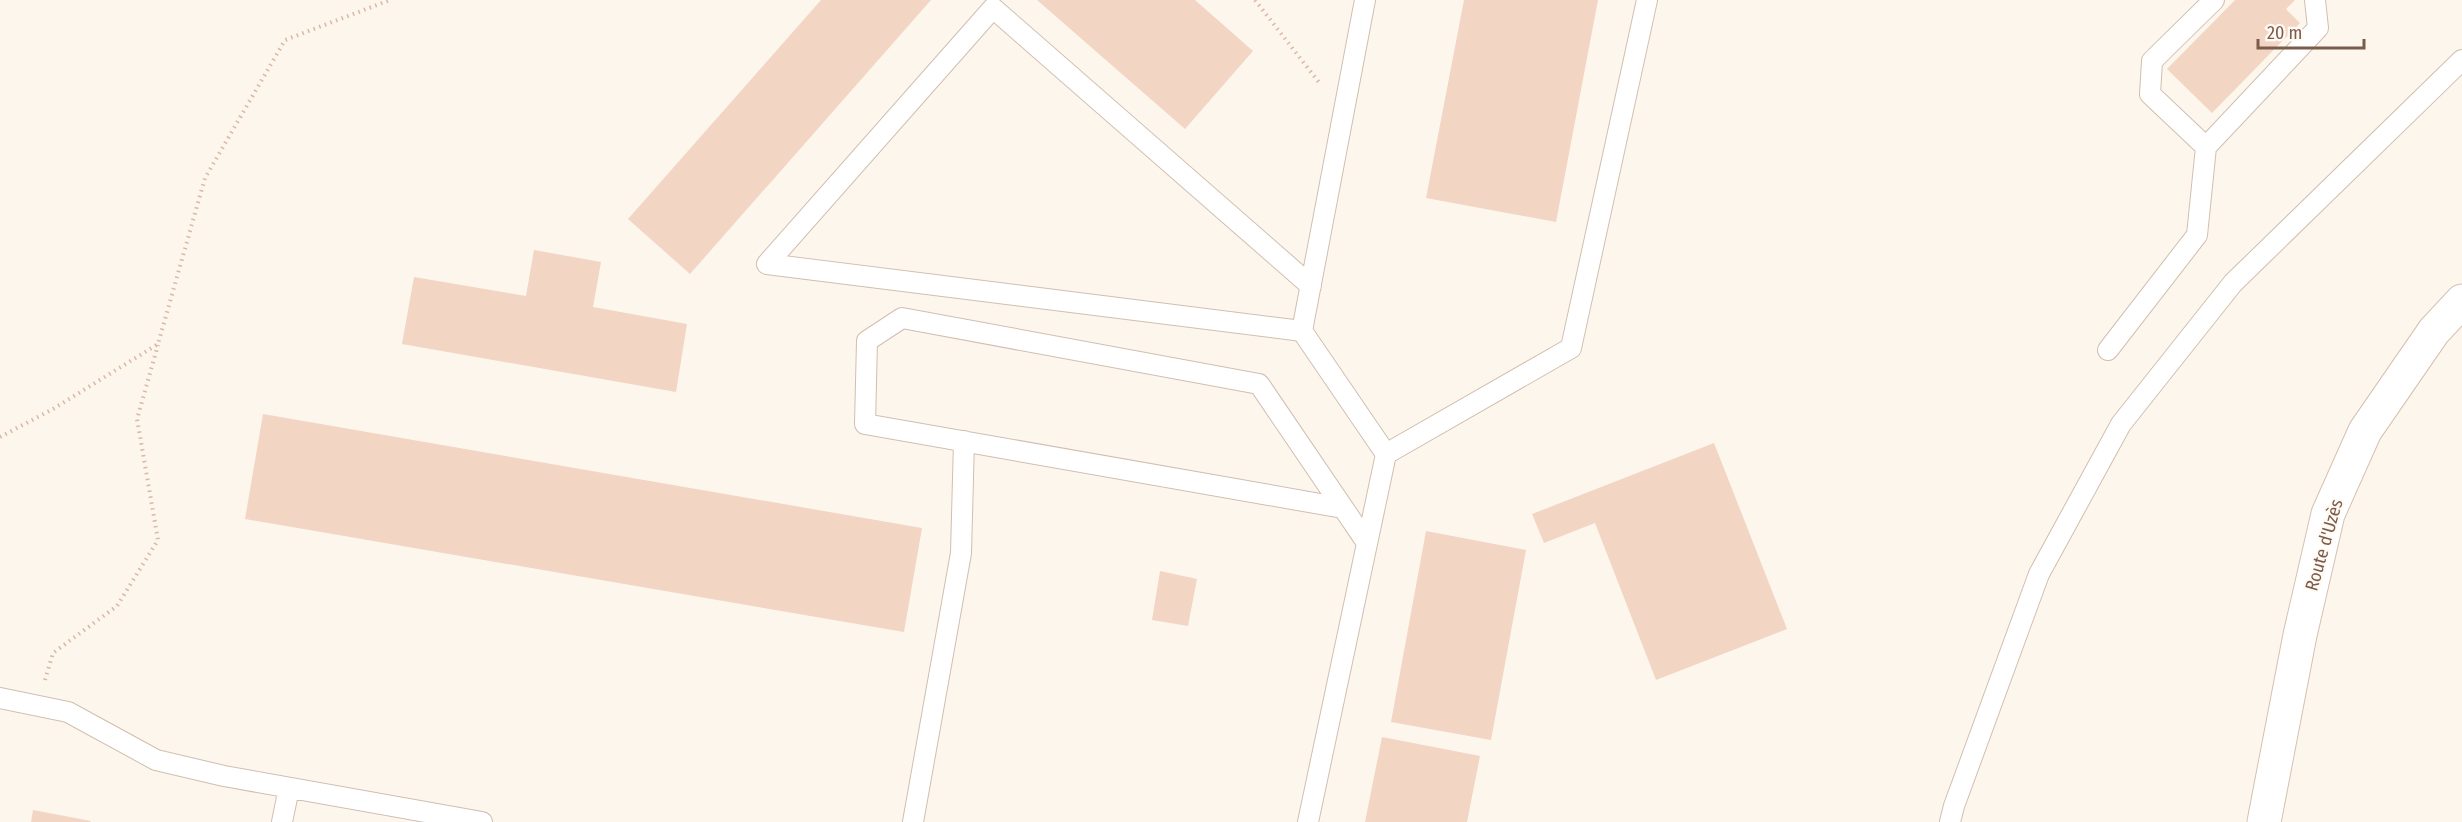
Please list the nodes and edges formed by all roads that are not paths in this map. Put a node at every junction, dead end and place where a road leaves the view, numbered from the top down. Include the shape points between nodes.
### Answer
1 (1365, 0) edge
2 (1647, 0) edge
3 (2214, 0) edge
4 (2315, 0) edge
5 (2462, 60) edge
6 (2206, 147) junction
7 (1311, 286) junction
8 (2462, 301) edge
9 (1302, 331) junction
10 (2108, 350) dead end
11 (964, 441) junction
12 (1386, 454) junction
13 (1343, 508) junction
14 (1367, 543) junction
15 (0, 698) edge
16 (289, 788) junction
17 (282, 822) edge
18 (482, 822) edge
19 (913, 822) edge
20 (1308, 822) edge
21 (1950, 822) edge
22 (2264, 822) edge

1 - 7 lane
2 - 12 lane via 1571,348
3 - 6 lane via 2152,61 2150,94
4 - 6 lane via 2318,28
5 - 21 lane via 2233,282 2121,424 2039,574
6 - 10 lane via 2197,235
7 - 9 lane
7 - 9 lane via 993,8 767,264
8 - 22 main road, Route d'Uzès via 2434,331 2365,431 2328,514
9 - 12 lane
11 - 13 lane
11 - 13 lane via 865,424 867,341 902,318 1259,384
11 - 19 lane via 961,553
12 - 14 lane
13 - 14 lane
14 - 20 lane
15 - 16 lane via 68,712 156,760
16 - 17 lane
16 - 18 lane

